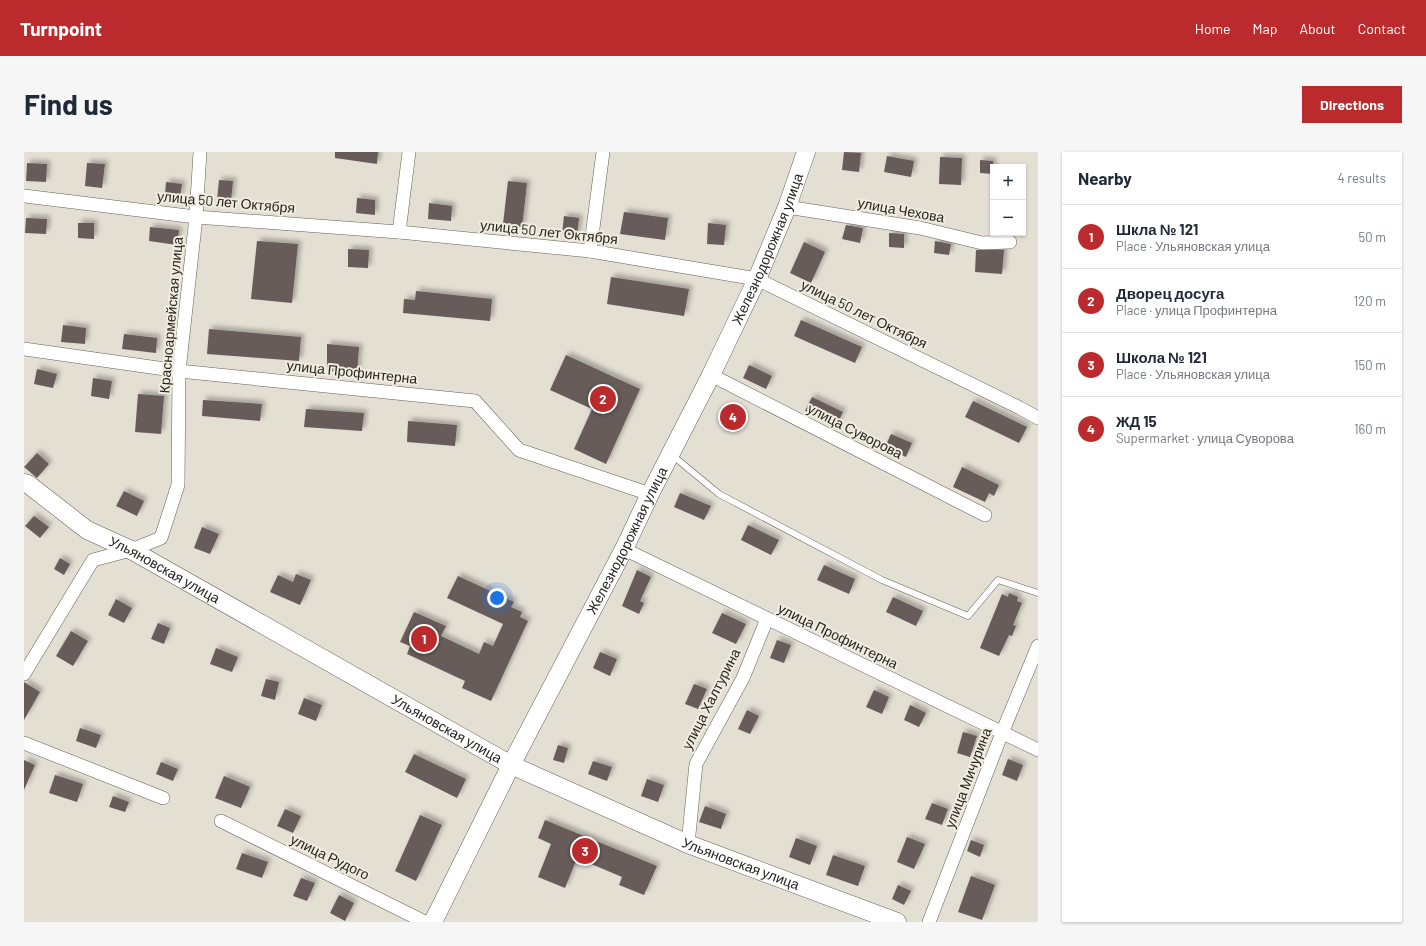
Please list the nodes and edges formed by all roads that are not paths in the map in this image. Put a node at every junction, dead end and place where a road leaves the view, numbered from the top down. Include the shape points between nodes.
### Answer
1 (200, 152) edge
2 (409, 152) edge
3 (603, 152) edge
4 (806, 152) edge
5 (24, 196) edge
6 (787, 207) junction
7 (196, 217) junction
8 (399, 232) junction
9 (1010, 242) dead end
10 (590, 251) junction
11 (757, 279) junction
12 (24, 348) edge
13 (179, 371) junction
14 (711, 375) junction
15 (1038, 418) edge
16 (670, 454) junction
17 (24, 483) edge
18 (650, 494) junction
19 (985, 515) dead end
20 (624, 549) junction
21 (131, 550) junction
22 (1038, 593) edge
23 (767, 619) junction
24 (1038, 646) edge
25 (24, 674) edge
26 (1002, 733) junction
27 (24, 743) edge
28 (1038, 750) edge
29 (511, 765) junction
30 (163, 798) dead end
31 (221, 821) dead end
32 (688, 844) junction
33 (425, 922) edge
34 (433, 922) edge
35 (897, 922) edge
36 (929, 922) edge

1 - 7 street, Красноармейская улица
2 - 8 street
3 - 10 street
4 - 6 street, Железнодорожная улица
5 - 7 street, улица 50 лет Октября
6 - 9 street, улица Чехова via 920,228 982,243
6 - 11 street, Железнодорожная улица
7 - 8 street, улица 50 лет Октября
7 - 13 street, Красноармейская улица
8 - 10 street, улица 50 лет Октября
10 - 11 street, улица 50 лет Октября
11 - 14 street, Железнодорожная улица
11 - 15 street, улица 50 лет Октября
12 - 13 street, улица Профинтерна
13 - 18 street, улица Профинтерна via 475,401 519,450
13 - 21 street, Красноармейская улица via 178,485 161,538
14 - 16 street, Железнодорожная улица
14 - 19 street, улица Суворова
16 - 18 street, Железнодорожная улица
16 - 22 lane via 719,494 882,580 968,616 998,580
17 - 21 street, Ульяновская улица via 87,530
18 - 20 street, Железнодорожная улица
20 - 23 street, улица Профинтерна
20 - 29 street, Железнодорожная улица
21 - 25 street, Красноармейская улица via 93,560
21 - 29 street, Ульяновская улица
23 - 26 street, улица Профинтерна
23 - 32 street, улица Халтурина via 743,678 696,764
24 - 26 street, улица Мичурина
26 - 28 street, улица Профинтерна
26 - 36 street, улица Мичурина
27 - 30 street
29 - 32 street, Ульяновская улица
29 - 34 street, Железнодорожная улица
31 - 33 street, улица Рудого
32 - 35 street, Ульяновская улица

